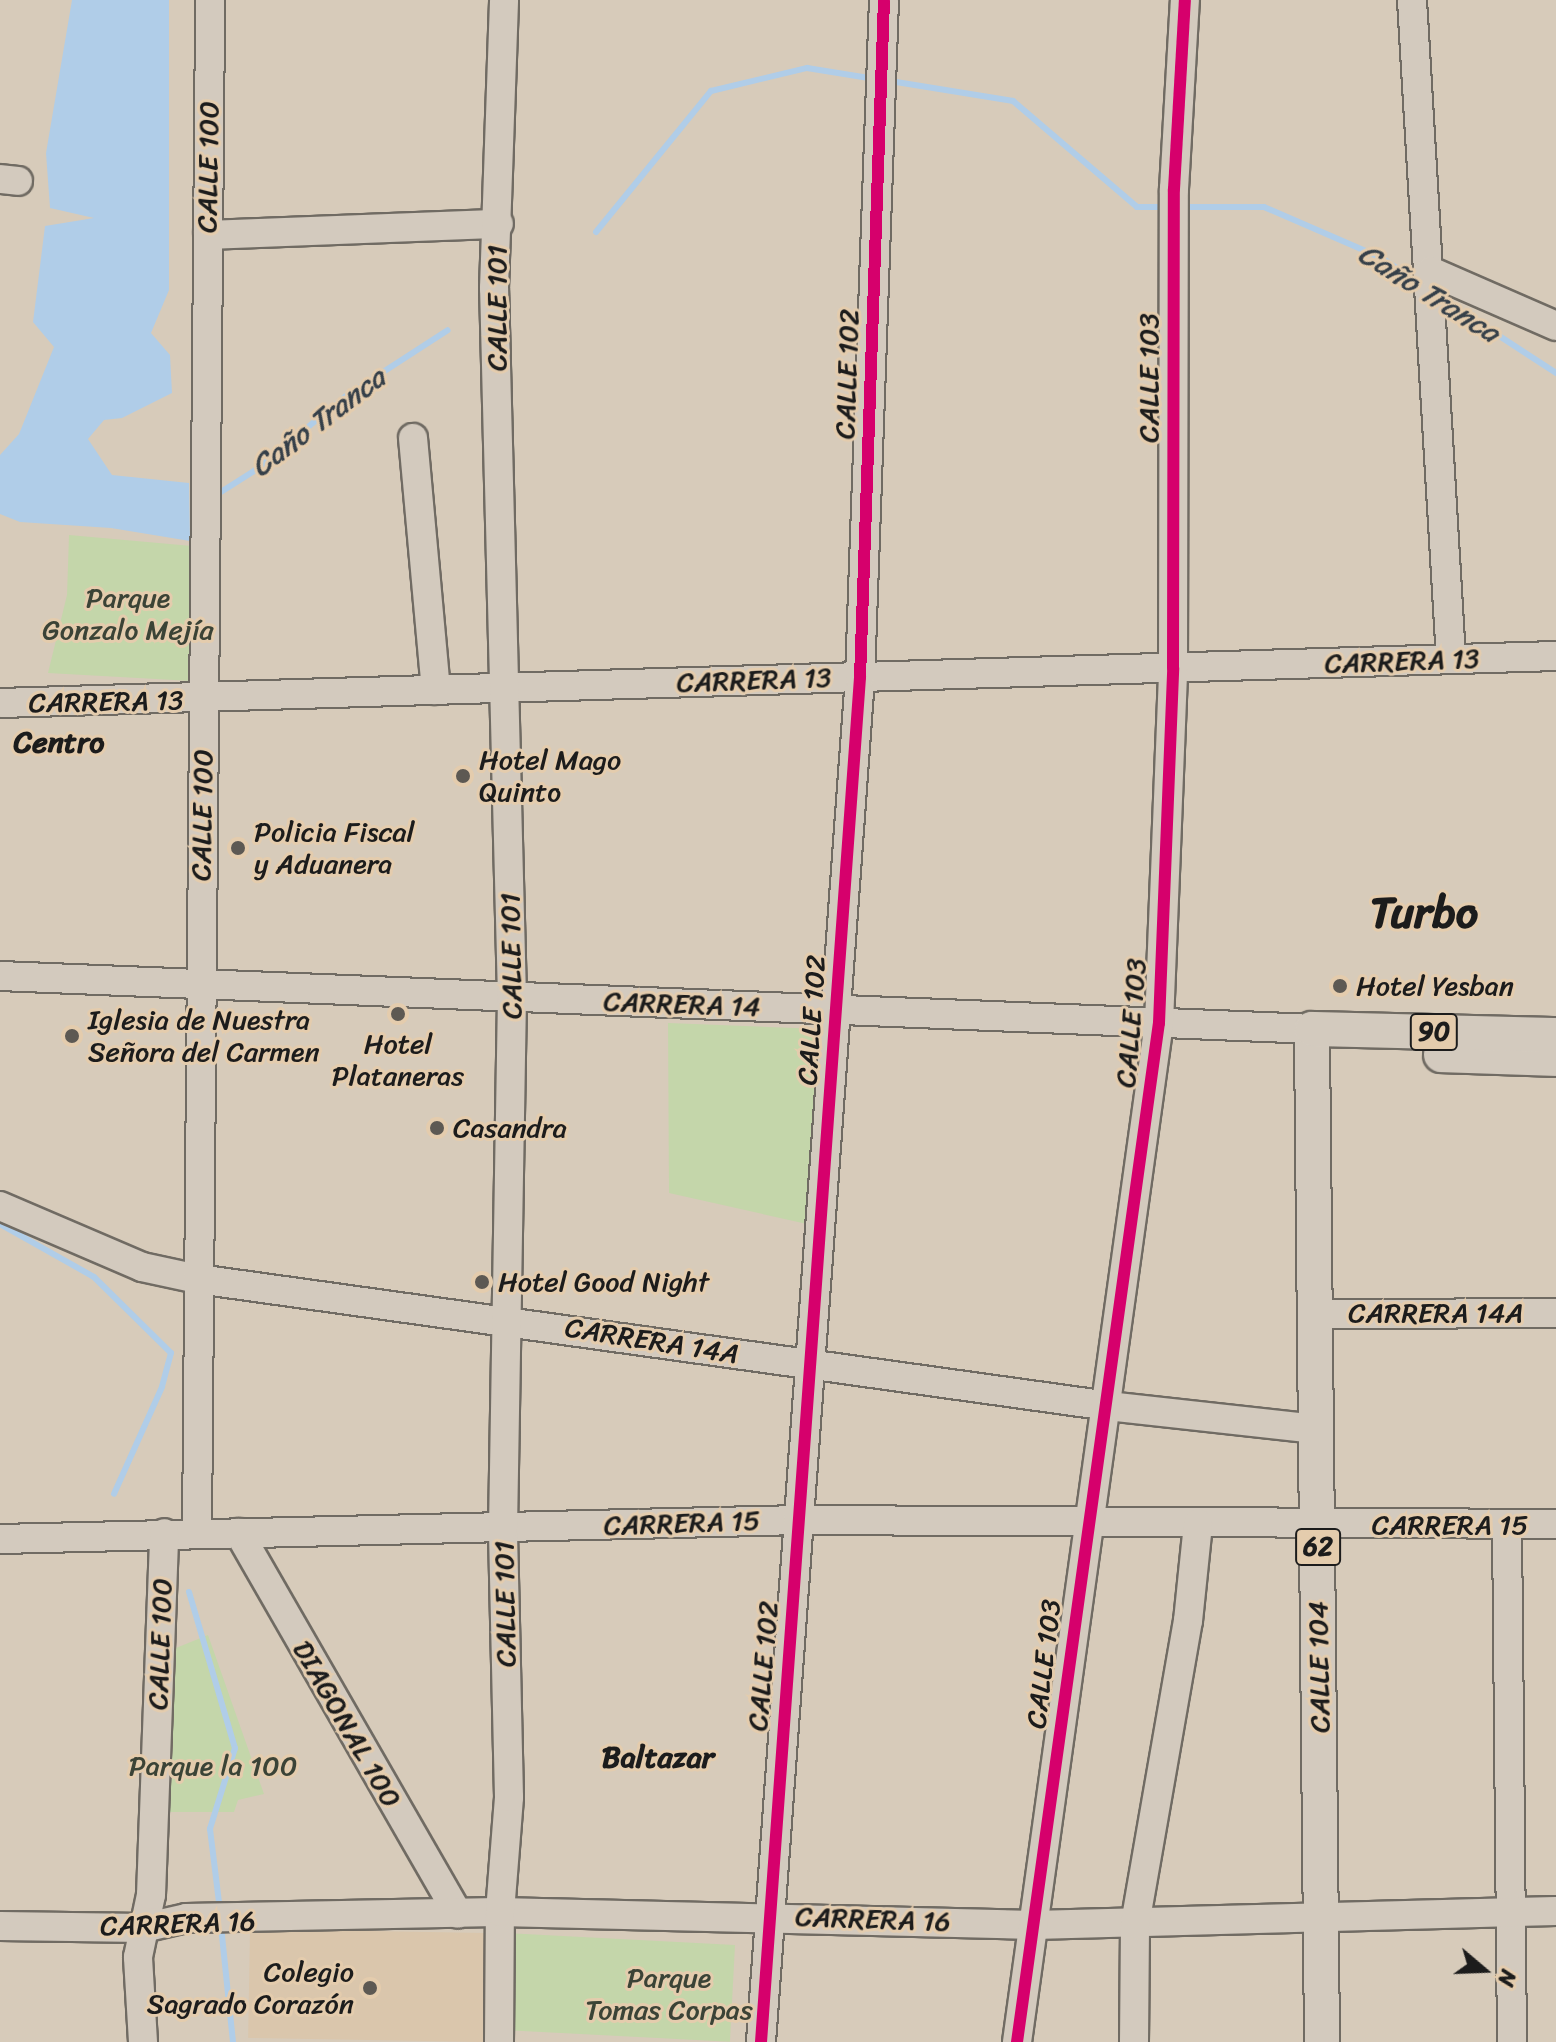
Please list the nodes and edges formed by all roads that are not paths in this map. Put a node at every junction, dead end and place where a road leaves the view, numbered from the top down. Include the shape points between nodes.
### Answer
1 (210, 0) edge
2 (504, 0) edge
3 (884, 0) edge
4 (1185, 0) edge
5 (1412, 0) edge
6 (499, 224) junction
7 (208, 235) junction
8 (1430, 275) junction
9 (1556, 326) edge
10 (413, 438) dead end
11 (1556, 656) edge
12 (1451, 659) junction
13 (1173, 668) junction
14 (860, 677) junction
15 (507, 688) junction
16 (436, 690) junction
17 (205, 700) junction
18 (0, 703) edge
19 (0, 976) edge
20 (200, 984) junction
21 (512, 997) junction
22 (837, 1010) junction
23 (1159, 1023) junction
24 (1556, 1035) edge
25 (1312, 1040) junction
26 (1556, 1059) edge
27 (0, 1206) edge
28 (198, 1279) junction
29 (1556, 1313) edge
30 (1315, 1314) junction
31 (509, 1319) junction
32 (813, 1365) junction
33 (1108, 1406) junction
34 (1316, 1429) junction
35 (798, 1520) junction
36 (1087, 1522) junction
37 (1198, 1524) junction
38 (1556, 1524) edge
39 (1507, 1525) junction
40 (1317, 1526) junction
41 (503, 1529) junction
42 (164, 1533) junction
43 (239, 1533) junction
44 (197, 1534) junction
45 (0, 1539) edge
46 (1556, 1911) edge
47 (500, 1912) junction
48 (1510, 1912) junction
49 (458, 1914) junction
50 (767, 1915) junction
51 (1321, 1916) junction
52 (1135, 1924) junction
53 (1034, 1925) junction
54 (0, 1926) edge
55 (143, 1928) junction
56 (143, 2042) edge
57 (499, 2042) edge
58 (761, 2042) edge
59 (1017, 2042) edge
60 (1134, 2042) edge
61 (1322, 2042) edge
62 (1512, 2042) edge

1 - 7 street, CALLE 100
2 - 6 street, CALLE 101
3 - 14 street, CALLE 102
4 - 13 street, CALLE 103 via 1173,238
5 - 8 street
6 - 7 street
6 - 15 street, CALLE 101 via 494,288
7 - 17 street, CALLE 100
8 - 9 street
8 - 12 street
10 - 16 street
11 - 12 street, CARRERA 13
12 - 13 street, CARRERA 13
13 - 14 street, CARRERA 13
13 - 23 street, CALLE 103
14 - 15 street, CARRERA 13
14 - 22 street, CALLE 102
15 - 16 street, CARRERA 13
15 - 21 street, CALLE 101
16 - 17 street, CARRERA 13
17 - 18 street, CARRERA 13
17 - 20 street, CALLE 100
19 - 20 street, CARRERA 14
20 - 21 street, CARRERA 14
20 - 28 street, CALLE 100
21 - 22 street, CARRERA 14
21 - 31 street, CALLE 101
22 - 23 street, CARRERA 14
22 - 32 street, CALLE 102
23 - 25 street, CARRERA 14
23 - 33 street, CALLE 103
24 - 25 main road, CARRERA 14 / 90
25 - 26 main road, CARRERA 14 / 90
25 - 30 main road, CALLE 104 / 62
27 - 28 street, CARRERA 14A via 142,1267
28 - 31 street, CARRERA 14A
28 - 44 street, CALLE 100
29 - 30 street, CARRERA 14A
30 - 34 main road, CALLE 104 / 62
31 - 32 street, CARRERA 14A
31 - 41 street, CALLE 101
32 - 33 street, CARRERA 14A
32 - 35 street, CALLE 102
33 - 34 street, CARRERA 14A
33 - 36 street, CALLE 103
34 - 40 main road, CALLE 104 / 62
35 - 36 street, CARRERA 15
35 - 41 street, CARRERA 15
35 - 50 street, CALLE 102
36 - 37 street, CARRERA 15
36 - 53 street, CALLE 103
37 - 40 street, CARRERA 15
37 - 52 street via 1188,1621
38 - 39 street, CARRERA 15
39 - 40 street, CARRERA 15
39 - 48 street
40 - 51 main road, CALLE 104 / 62
41 - 43 street, CARRERA 15
41 - 47 street, CALLE 101 via 509,1797
42 - 44 street, CARRERA 15
42 - 45 street, CARRERA 15
42 - 55 street, CALLE 100 via 151,1895
43 - 44 street, CARRERA 15
43 - 49 street, DIAGONAL 100
46 - 48 street, CARRERA 16
47 - 49 street, CARRERA 16
47 - 50 street, CARRERA 16
47 - 57 street, CALLE 101
48 - 51 street, CARRERA 16
48 - 62 street
49 - 55 street, CARRERA 16 via 186,1918
50 - 53 street, CARRERA 16
50 - 58 street, CALLE 102
51 - 52 street, CARRERA 16
51 - 61 main road, CALLE 104 / 62
52 - 53 street, CARRERA 16
52 - 60 street
53 - 59 street, CALLE 103
54 - 55 street, CARRERA 16
55 - 56 street, CALLE 100 via 138,1957

